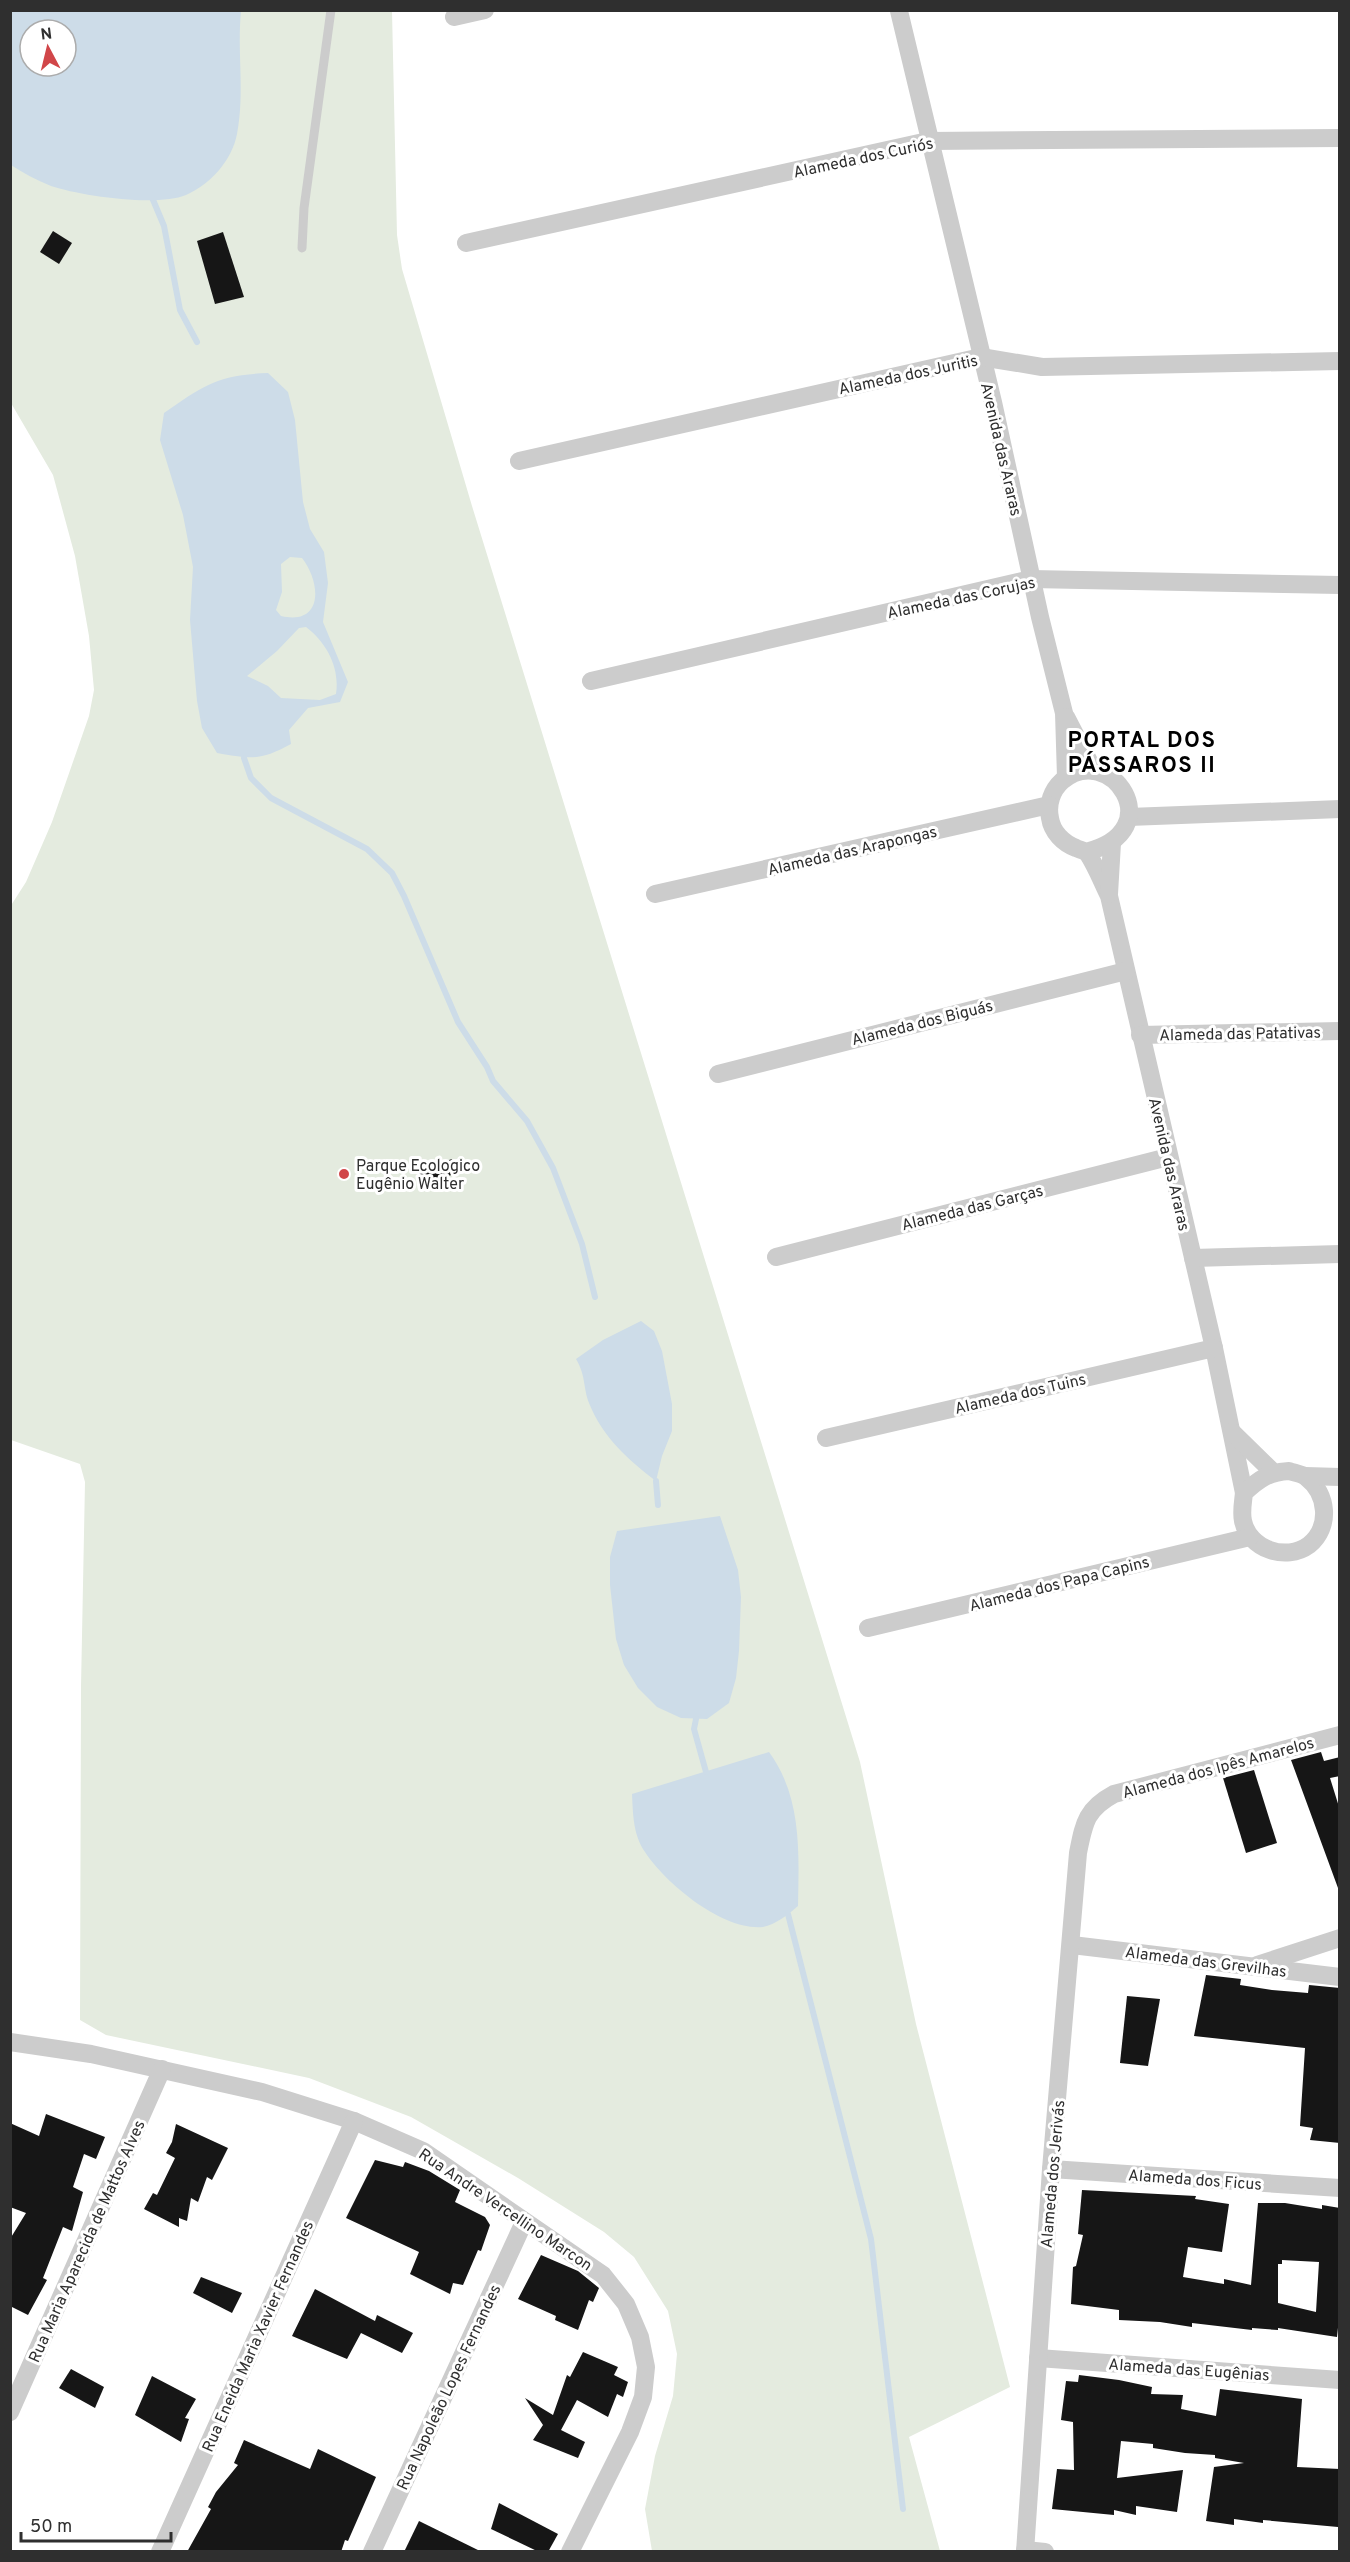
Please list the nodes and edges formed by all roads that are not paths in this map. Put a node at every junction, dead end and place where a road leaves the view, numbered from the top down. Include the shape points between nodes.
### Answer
1 (331, 10) edge
2 (485, 10) edge
3 (899, 10) edge
4 (454, 17) dead end
5 (1340, 138) edge
6 (928, 141) junction
7 (466, 243) dead end
8 (302, 248) dead end
9 (981, 357) junction
10 (1340, 360) edge
11 (519, 461) dead end
12 (1031, 579) junction
13 (1340, 585) edge
14 (591, 681) dead end
15 (1064, 713) junction
16 (1094, 771) junction
17 (1066, 777) junction
18 (1049, 805) junction
19 (1340, 809) edge
20 (1129, 817) junction
21 (1112, 843) junction
22 (1086, 852) junction
23 (655, 894) dead end
24 (1108, 896) junction
25 (1126, 971) junction
26 (1340, 1031) edge
27 (1140, 1035) junction
28 (718, 1074) dead end
29 (1168, 1157) junction
30 (1340, 1254) edge
31 (776, 1257) dead end
32 (1193, 1258) junction
33 (1214, 1348) junction
34 (1232, 1432) junction
35 (826, 1438) dead end
36 (1273, 1472) junction
37 (1305, 1476) junction
38 (1340, 1477) edge
39 (1244, 1493) junction
40 (1250, 1537) junction
41 (868, 1629) dead end
42 (1340, 1735) edge
43 (1098, 1802) joint
44 (1340, 1938) edge
45 (1072, 1945) junction
46 (1250, 1967) junction
47 (1340, 1977) edge
48 (10, 2042) edge
49 (162, 2069) junction
50 (354, 2121) junction
51 (1051, 2169) junction
52 (1340, 2188) edge
53 (524, 2222) junction
54 (1038, 2358) junction
55 (1340, 2380) edge
56 (10, 2412) edge
57 (1025, 2551) edge
58 (160, 2552) edge
59 (372, 2552) edge
60 (570, 2552) edge
61 (1045, 2552) edge

1 - 8 lane
2 - 4 street
3 - 6 street, Avenida das Araras
5 - 6 street, Alameda dos Curiós
6 - 7 street, Alameda dos Curiós
6 - 9 street, Avenida das Araras
9 - 10 street, Alameda dos Juritis via 1041,368
9 - 11 street, Alameda dos Juritis
9 - 12 street, Avenida das Araras
12 - 13 street, Alameda das Corujas
12 - 14 street, Alameda das Corujas
12 - 15 street, Avenida das Araras
15 - 16 street
15 - 17 street
16 - 17 street
16 - 20 street via 1110,776 1121,787 1128,801
17 - 18 street
18 - 22 street via 1055,832 1064,842
18 - 23 street, Alameda das Arapongas
19 - 20 street
20 - 21 street via 1123,832
21 - 22 street
21 - 24 street
22 - 24 street
24 - 25 street, Avenida das Araras
25 - 27 street, Avenida das Araras
25 - 28 street, Alameda dos Biguás
26 - 27 street, Alameda das Patativas
27 - 29 street, Avenida das Araras
29 - 31 street, Alameda das Garças
29 - 32 street, Avenida das Araras
30 - 32 street
32 - 33 street, Avenida das Araras
33 - 34 street, Avenida das Araras
33 - 35 street, Alameda dos Tuins
34 - 36 street
34 - 39 street, Avenida das Araras
36 - 37 street
36 - 39 street via 1258,1479
37 - 38 street
37 - 40 street via 1317,1487 1324,1502 1325,1518 1320,1533 1309,1545 1294,1552 1278,1553 1263,1548
39 - 40 street via 1243,1522
40 - 41 street, Alameda dos Papa Capins
42 - 43 street, Alameda dos Ipês Amarelos via 1114,1794
43 - 45 street, Alameda dos Jerivás via 1083,1826
44 - 46 street
45 - 46 street, Alameda das Grevilhas
45 - 51 street, Alameda dos Jerivás
46 - 47 street, Alameda das Grevilhas
48 - 49 street, Rua Andre Vercellino Marcon
49 - 50 street, Rua Andre Vercellino Marcon via 262,2091
49 - 56 street, Rua Maria Aparecida de Mattos Alves
50 - 53 street, Rua Andre Vercellino Marcon via 423,2151
50 - 58 street, Rua Eneida Maria Xavier Fernandes
51 - 52 street, Alameda dos Ficus
51 - 54 street, Alameda dos Jerivás
53 - 59 street, Rua Napoleão Lopes Fernandes
53 - 60 street, Rua Andre Vercellino Marcon via 603,2275 626,2304 640,2337 646,2367 643,2397 630,2432
54 - 55 street, Alameda das Eugênias
54 - 57 street, Alameda dos Jerivás
57 - 61 street

